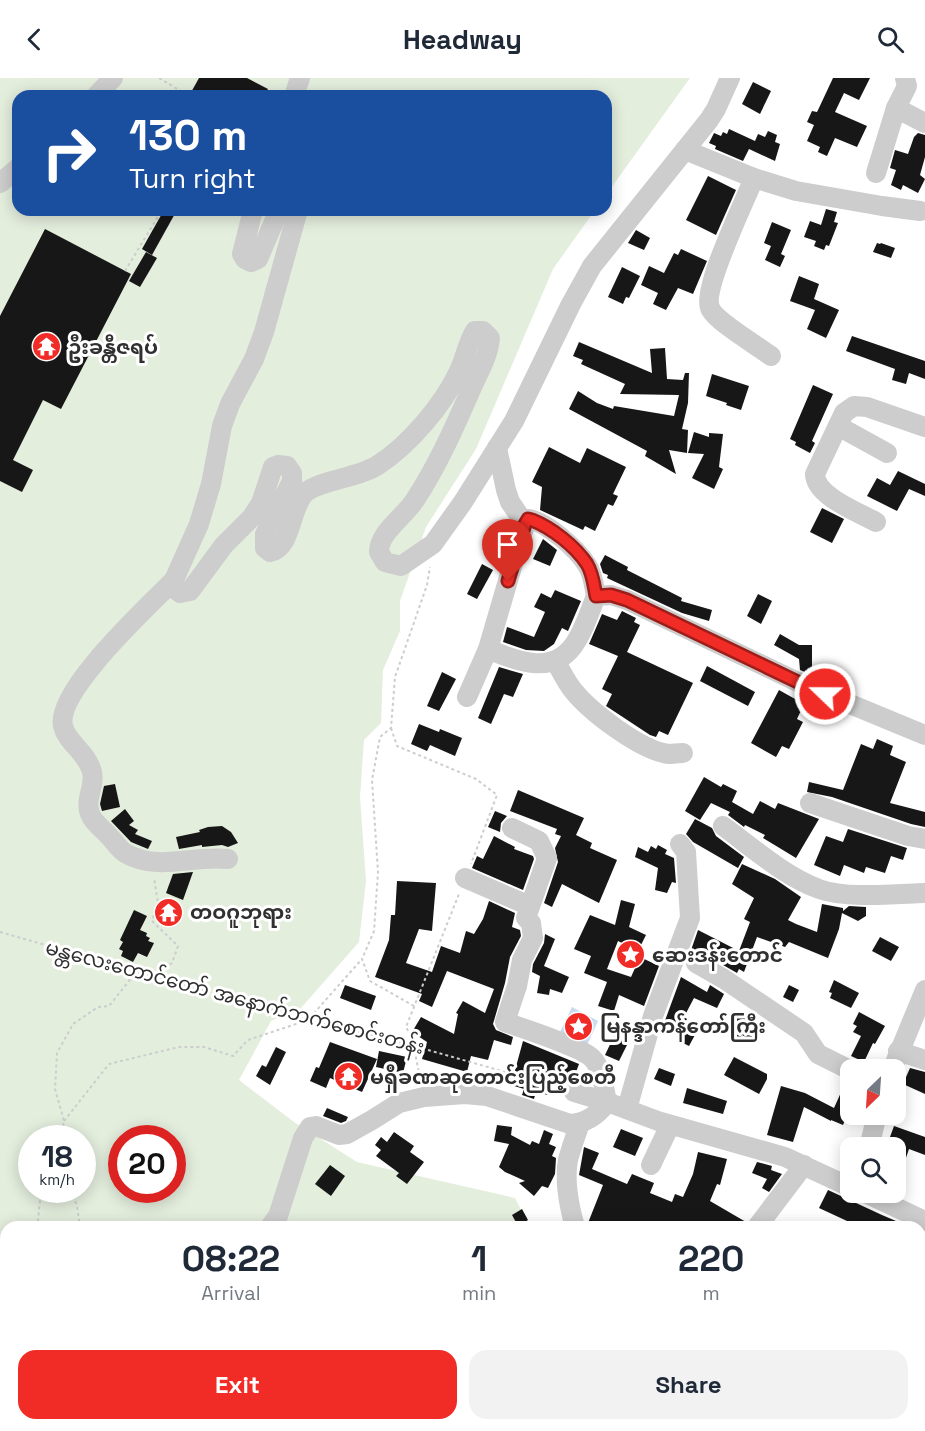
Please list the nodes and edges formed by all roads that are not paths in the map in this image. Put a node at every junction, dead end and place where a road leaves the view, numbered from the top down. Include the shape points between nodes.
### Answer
1 (113, 78) edge
2 (730, 78) edge
3 (908, 81) edge
4 (102, 90) edge
5 (896, 108) junction
6 (925, 123) edge
7 (685, 150) junction
8 (12, 173) edge
9 (876, 173) dead end
10 (754, 178) junction
11 (0, 183) edge
12 (920, 211) dead end
13 (252, 216) edge
14 (276, 216) edge
15 (296, 216) edge
16 (771, 356) dead end
17 (925, 427) edge
18 (829, 429) junction
19 (497, 448) junction
20 (887, 453) dead end
21 (876, 522) dead end
22 (525, 524) junction
23 (174, 580) junction
24 (596, 596) junction
25 (488, 649) junction
26 (555, 661) junction
27 (467, 697) dead end
28 (925, 735) edge
29 (683, 753) dead end
30 (810, 803) dead end
31 (723, 826) dead end
32 (512, 828) dead end
33 (925, 839) edge
34 (680, 843) dead end
35 (228, 859) dead end
36 (465, 878) road end
37 (925, 893) edge
38 (530, 906) junction
39 (696, 963) dead end
40 (925, 990) edge
41 (895, 1059) edge
42 (906, 1060) edge
43 (925, 1060) edge
44 (840, 1065) edge
45 (574, 1092) road end
46 (607, 1102) junction
47 (627, 1109) junction
48 (580, 1123) junction
49 (670, 1125) junction
50 (804, 1165) junction
51 (651, 1166) dead end
52 (840, 1182) edge
53 (887, 1203) edge
54 (274, 1221) edge
55 (573, 1221) edge
56 (762, 1221) edge
57 (925, 1221) edge

1 - 4 street
2 - 7 street via 716,109
3 - 5 street
5 - 6 street
5 - 9 street
7 - 10 street
7 - 19 street via 592,266
8 - 11 street
10 - 12 street via 796,191
10 - 16 street via 710,284 709,306 714,315
13 - 14 street via 242,254 251,262 258,259
15 - 23 street via 264,332 230,404 199,524
17 - 18 street via 854,406
18 - 20 street
18 - 21 street via 815,481 839,503
19 - 22 street via 510,502
19 - 23 street via 433,544 401,566 385,562 378,549 422,489 489,348 490,338 483,330 475,331 447,394 430,416 377,466 304,493 279,549 270,552 264,544 265,534 291,481 290,469 282,465 273,467 252,517 224,545 190,591 178,592
22 - 24 street via 528,519 539,522 566,542 587,565
22 - 25 street
23 - 35 street via 89,668 68,702 63,726 90,763 94,778 87,801 91,818 124,852 154,863
24 - 26 street via 576,642
24 - 28 street via 627,600 804,685
25 - 26 street via 528,664
25 - 27 street
26 - 29 street via 583,702 613,726 644,746 667,754
30 - 33 street
31 - 37 street via 798,879 821,890
32 - 38 street via 539,841 547,858
34 - 47 street via 686,852 690,918 653,1016
36 - 38 street
38 - 46 street via 526,918 531,923 532,938 519,968 505,1022 592,1057
39 - 44 street via 804,1033 818,1054
40 - 41 street
42 - 43 street
45 - 46 street
46 - 47 street
46 - 48 street
47 - 49 street
48 - 54 street via 570,1124 487,1096 465,1094 399,1103 346,1134 310,1127
48 - 55 street via 568,1161
49 - 50 street
49 - 51 street
50 - 52 street
50 - 56 street
53 - 57 street

